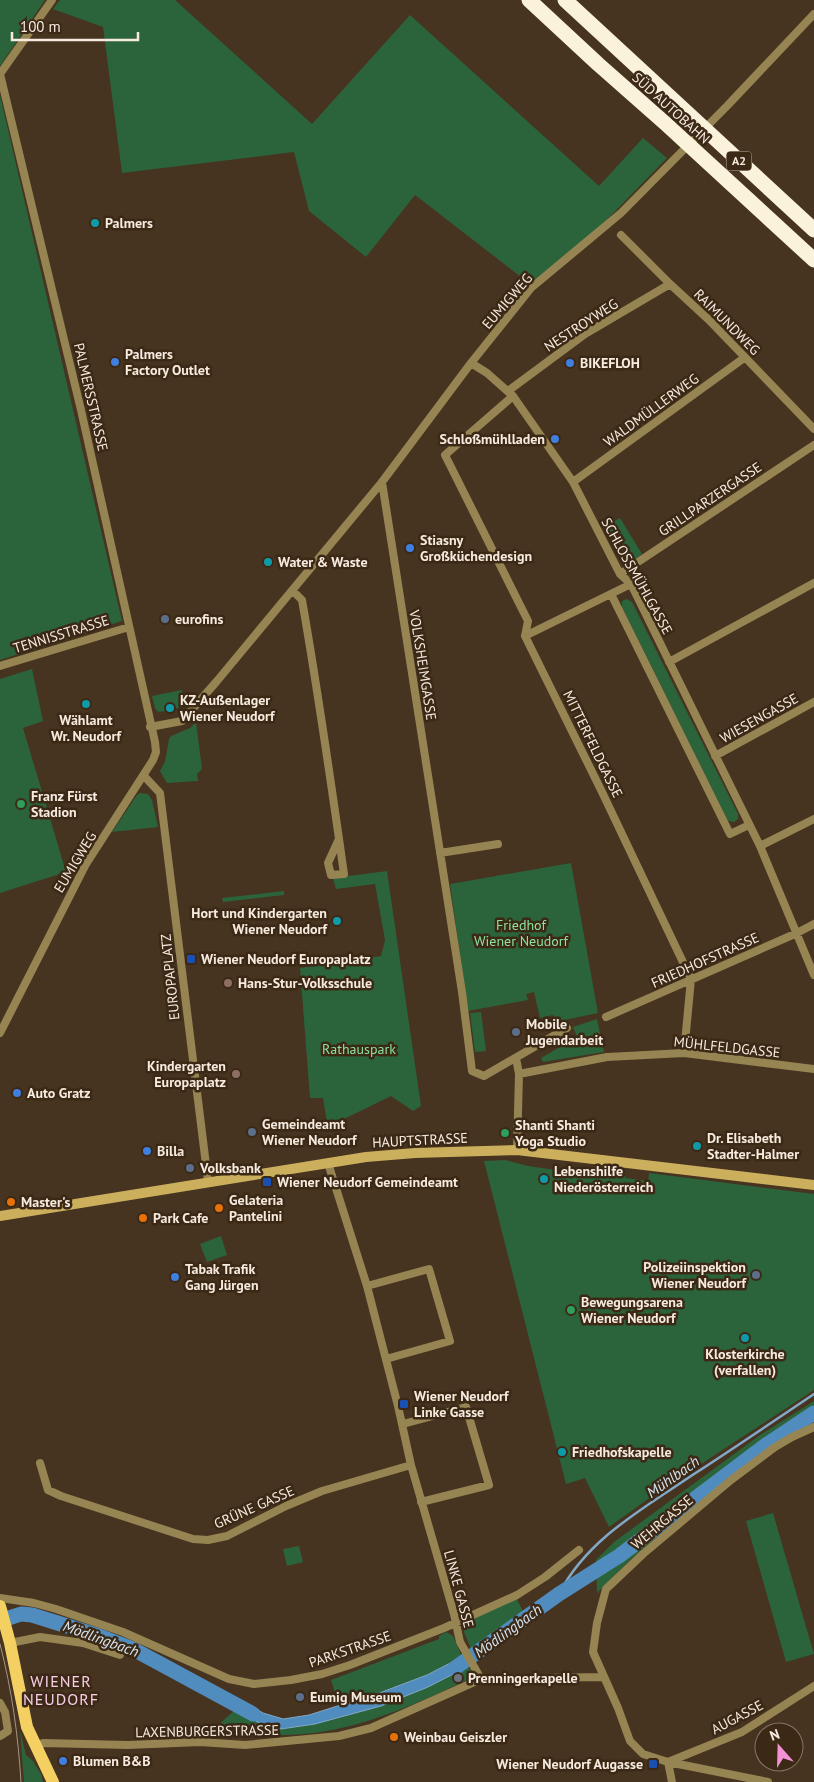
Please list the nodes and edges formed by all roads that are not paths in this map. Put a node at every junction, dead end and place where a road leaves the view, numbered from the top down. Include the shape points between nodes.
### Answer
1 (52, 0) edge
2 (528, 0) edge
3 (565, 0) edge
4 (814, 14) edge
5 (0, 74) edge
6 (814, 230) edge
7 (621, 234) dead end
8 (814, 260) edge
9 (670, 284) junction
10 (744, 358) junction
11 (471, 363) junction
12 (511, 394) junction
13 (814, 429) edge
14 (814, 445) edge
15 (444, 455) joint
16 (382, 482) junction
17 (573, 482) junction
18 (620, 574) junction
19 (814, 583) edge
20 (630, 584) junction
21 (293, 591) junction
22 (610, 594) junction
23 (129, 626) junction
24 (525, 636) junction
25 (669, 662) junction
26 (0, 666) edge
27 (814, 702) edge
28 (150, 727) junction
29 (715, 756) junction
30 (144, 776) junction
31 (814, 819) edge
32 (749, 825) junction
33 (339, 839) dead end
34 (498, 844) dead end
35 (760, 846) junction
36 (440, 853) junction
37 (814, 924) edge
38 (797, 933) junction
39 (814, 975) edge
40 (692, 979) junction
41 (606, 1017) dead end
42 (567, 1028) dead end
43 (0, 1033) edge
44 (684, 1052) junction
45 (516, 1058) junction
46 (814, 1069) edge
47 (519, 1074) junction
48 (517, 1150) junction
49 (328, 1163) junction
50 (208, 1181) junction
51 (814, 1185) edge
52 (0, 1216) edge
53 (366, 1286) junction
54 (386, 1359) junction
55 (403, 1424) junction
56 (814, 1427) edge
57 (40, 1463) dead end
58 (411, 1464) junction
59 (421, 1502) junction
60 (579, 1550) dead end
61 (0, 1605) edge
62 (456, 1623) junction
63 (10, 1644) junction
64 (120, 1655) dead end
65 (603, 1677) junction
66 (481, 1678) junction
67 (814, 1686) edge
68 (0, 1703) edge
69 (0, 1736) edge
70 (35, 1746) junction
71 (668, 1762) junction
72 (54, 1782) edge
73 (672, 1782) edge
74 (768, 1782) edge

1 - 5 street
2 - 8 highway, SÜD AUTOBAHN / A2
3 - 6 highway, SÜD AUTOBAHN / A2
4 - 11 street, EUMIGWEG via 621,213 531,288
5 - 23 street, PALMERSSTRASSE
7 - 9 street, RAIMUNDWEG
9 - 10 street, RAIMUNDWEG
9 - 12 street, NESTROYWEG via 585,334
10 - 13 street, RAIMUNDWEG
10 - 17 street, WALDMÜLLERWEG
11 - 12 street, SCHLOSSMÜHLGASSE
11 - 16 street, EUMIGWEG
12 - 15 street, NESTROYWEG
12 - 17 street, SCHLOSSMÜHLGASSE
14 - 18 street, GRILLPARZERGASSE
15 - 24 street, MITTERFELDGASSE via 528,621
16 - 21 street, EUMIGWEG
16 - 36 street, VOLKSHEIMGASSE
17 - 18 street, SCHLOSSMÜHLGASSE
18 - 20 street, SCHLOSSMÜHLGASSE
19 - 25 street
20 - 22 street
20 - 25 street, SCHLOSSMÜHLGASSE
21 - 28 street, EUMIGWEG via 182,721
21 - 33 street via 302,600
22 - 24 street
22 - 32 street via 730,834
23 - 26 street, TENNISSTRASSE
23 - 28 street, PALMERSSTRASSE
24 - 40 street, MITTERFELDGASSE
25 - 29 street, SCHLOSSMÜHLGASSE
27 - 29 street, WIESENGASSE
28 - 30 street, EUMIGWEG via 156,752
29 - 32 street, SCHLOSSMÜHLGASSE
30 - 43 street, EUMIGWEG via 86,864
30 - 50 street, EUROPAPLATZ via 160,793
31 - 35 street
32 - 35 street, SCHLOSSMÜHLGASSE
34 - 36 street
35 - 38 street, SCHLOSSMÜHLGASSE
36 - 45 street, VOLKSHEIMGASSE via 472,1071 484,1076
37 - 38 street, FRIEDHOFSTRASSE
38 - 39 street, SCHLOSSMÜHLGASSE
38 - 40 street, FRIEDHOFSTRASSE
40 - 41 street, FRIEDHOFSTRASSE
40 - 44 street
42 - 45 street
44 - 46 street, MÜHLFELDGASSE
44 - 47 street, MÜHLFELDGASSE via 608,1058
45 - 47 street
47 - 48 street
48 - 49 street, HAUPTSTRASSE via 415,1153
48 - 51 street, HAUPTSTRASSE
49 - 50 street, HAUPTSTRASSE
49 - 53 street, LINKE GASSE
50 - 52 street, HAUPTSTRASSE
53 - 54 street, LINKE GASSE
53 - 54 street via 430,1269 450,1342
54 - 55 street, LINKE GASSE
55 - 58 street, LINKE GASSE
55 - 59 street via 466,1407 488,1485
56 - 65 street, WEHRGASSE via 775,1447 731,1480 606,1589 593,1652
57 - 58 street, GRÜNE GASSE via 48,1490 193,1540 227,1536 322,1491
58 - 59 street, LINKE GASSE
59 - 62 street, LINKE GASSE
60 - 62 street, PARKSTRASSE via 517,1595
61 - 62 street, PARKSTRASSE via 56,1609 123,1632 229,1679 254,1684 335,1670
61 - 63 main road
62 - 66 street, LINKE GASSE via 460,1642
63 - 64 street via 40,1637 83,1643
63 - 70 main road via 27,1727
65 - 66 street, LAXENBURGERSTRASSE
65 - 71 street via 630,1741 643,1754
66 - 70 street, LAXENBURGERSTRASSE via 371,1728 340,1736 245,1745 200,1742 128,1745 43,1743
67 - 71 street, AUGASSE via 742,1732
68 - 69 street via 8,1731
70 - 72 main road
71 - 73 street
71 - 74 street

